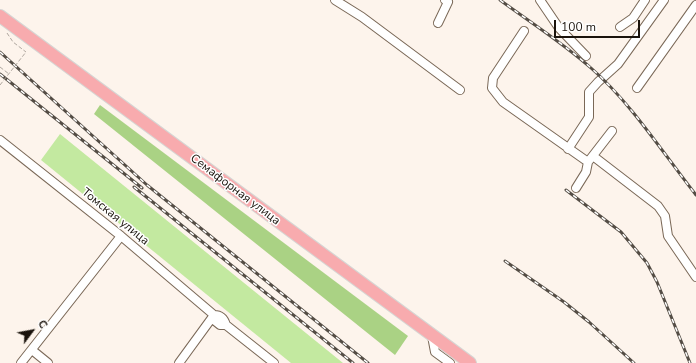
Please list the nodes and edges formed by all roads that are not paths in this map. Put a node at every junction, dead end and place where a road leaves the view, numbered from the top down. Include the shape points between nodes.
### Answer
1 (335, 0) edge
2 (445, 0) edge
3 (540, 0) edge
4 (645, 0) edge
5 (664, 0) edge
6 (696, 5) edge
7 (0, 16) edge
8 (438, 23) dead end
9 (620, 27) dead end
10 (524, 31) dead end
11 (586, 56) dead end
12 (637, 88) dead end
13 (460, 90) dead end
14 (612, 131) dead end
15 (0, 140) edge
16 (568, 149) junction
17 (590, 159) junction
18 (576, 188) dead end
19 (121, 236) junction
20 (696, 277) edge
21 (214, 315) junction
22 (432, 336) junction
23 (32, 350) junction
24 (21, 363) edge
25 (48, 363) edge
26 (179, 363) edge
27 (274, 363) edge
28 (450, 363) edge
29 (470, 363) edge

1 - 13 street
2 - 8 street via 448,2
3 - 11 street via 559,28
4 - 9 street via 633,18
5 - 16 street via 618,64 589,92 589,117
6 - 12 street
7 - 22 highway, Семафорная улица
10 - 16 street via 493,78 492,88 503,102
14 - 17 street
15 - 19 street, Томская улица
16 - 17 street
17 - 18 street via 586,172
17 - 20 street via 658,206 665,216 668,236
19 - 21 street, Томская улица
19 - 23 street
21 - 26 street
21 - 27 street, Томская улица via 215,321 220,325 226,325
22 - 28 street via 435,352
22 - 29 highway, Семафорная улица
23 - 24 street
23 - 25 street

